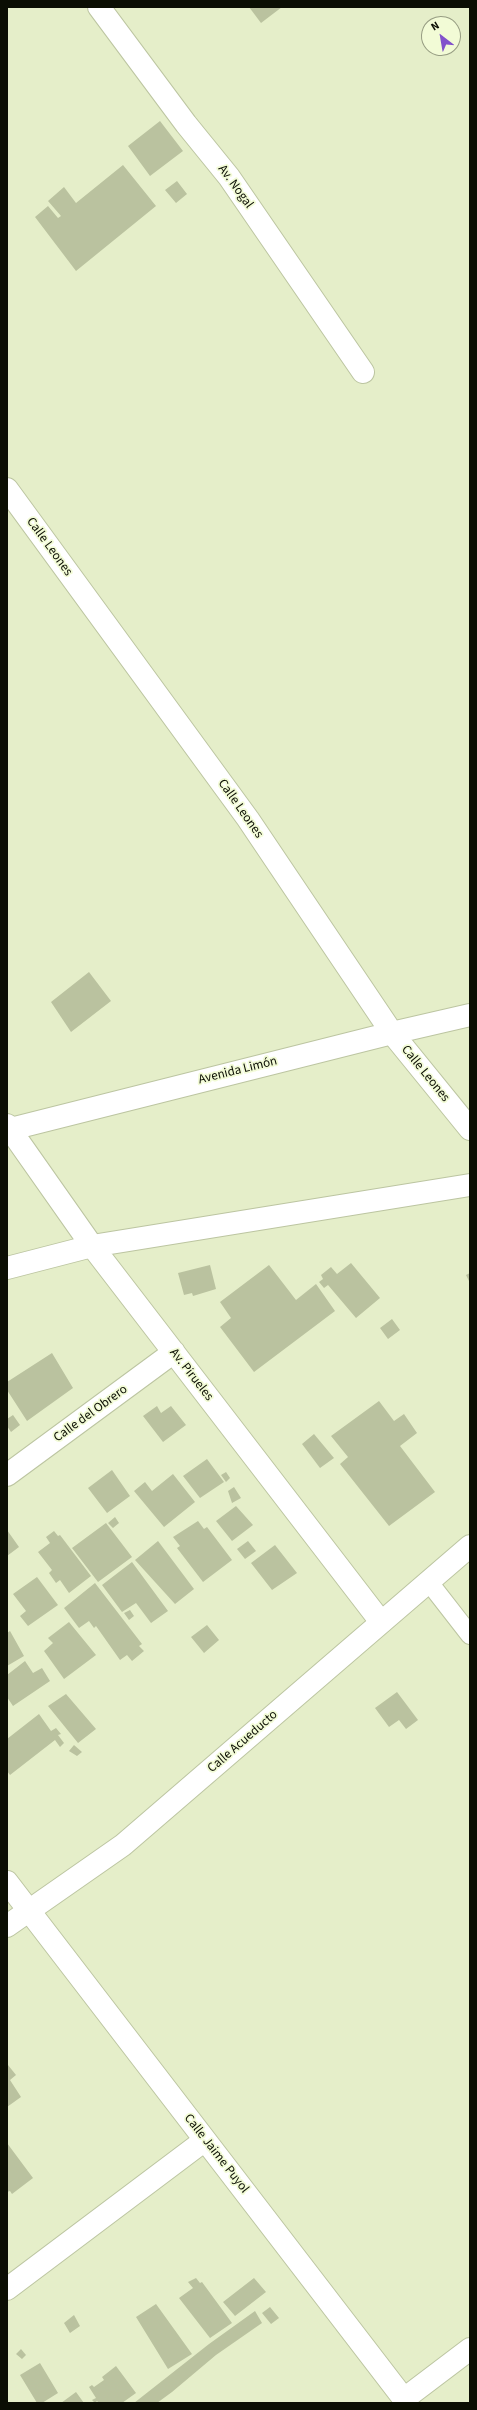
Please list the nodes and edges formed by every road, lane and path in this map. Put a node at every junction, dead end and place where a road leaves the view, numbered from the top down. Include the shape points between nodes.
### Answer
1 (99, 7) edge
2 (363, 372) dead end
3 (7, 489) edge
4 (470, 1015) edge
5 (392, 1033) junction
6 (8, 1128) edge
7 (470, 1129) edge
8 (470, 1185) edge
9 (92, 1246) junction
10 (7, 1268) edge
11 (174, 1352) junction
12 (7, 1474) edge
13 (470, 1546) edge
14 (428, 1581) junction
15 (381, 1622) junction
16 (470, 1635) edge
17 (7, 1882) edge
18 (27, 1908) junction
19 (7, 1926) edge
20 (206, 2140) junction
21 (7, 2289) edge
22 (470, 2349) edge
23 (406, 2401) edge

1 - 2 street, Av. Nogal via 229,177
3 - 5 street, Calle Leones via 248,819
4 - 5 street, Avenida Limón
5 - 6 street, Avenida Limón
5 - 7 street, Calle Leones
6 - 9 street, Av. Pirueles
8 - 9 street
9 - 10 street
9 - 11 street, Av. Pirueles
11 - 12 street, Calle del Obrero
11 - 15 street, Av. Pirueles
13 - 14 street, Calle Acueducto
14 - 15 street, Calle Acueducto
14 - 16 lane
15 - 18 street, Calle Acueducto via 123,1845
17 - 18 street, Calle Jaime Puyol
18 - 19 street, Calle Acueducto
18 - 20 street, Calle Jaime Puyol
20 - 21 street
20 - 23 street, Calle Jaime Puyol
22 - 23 street

